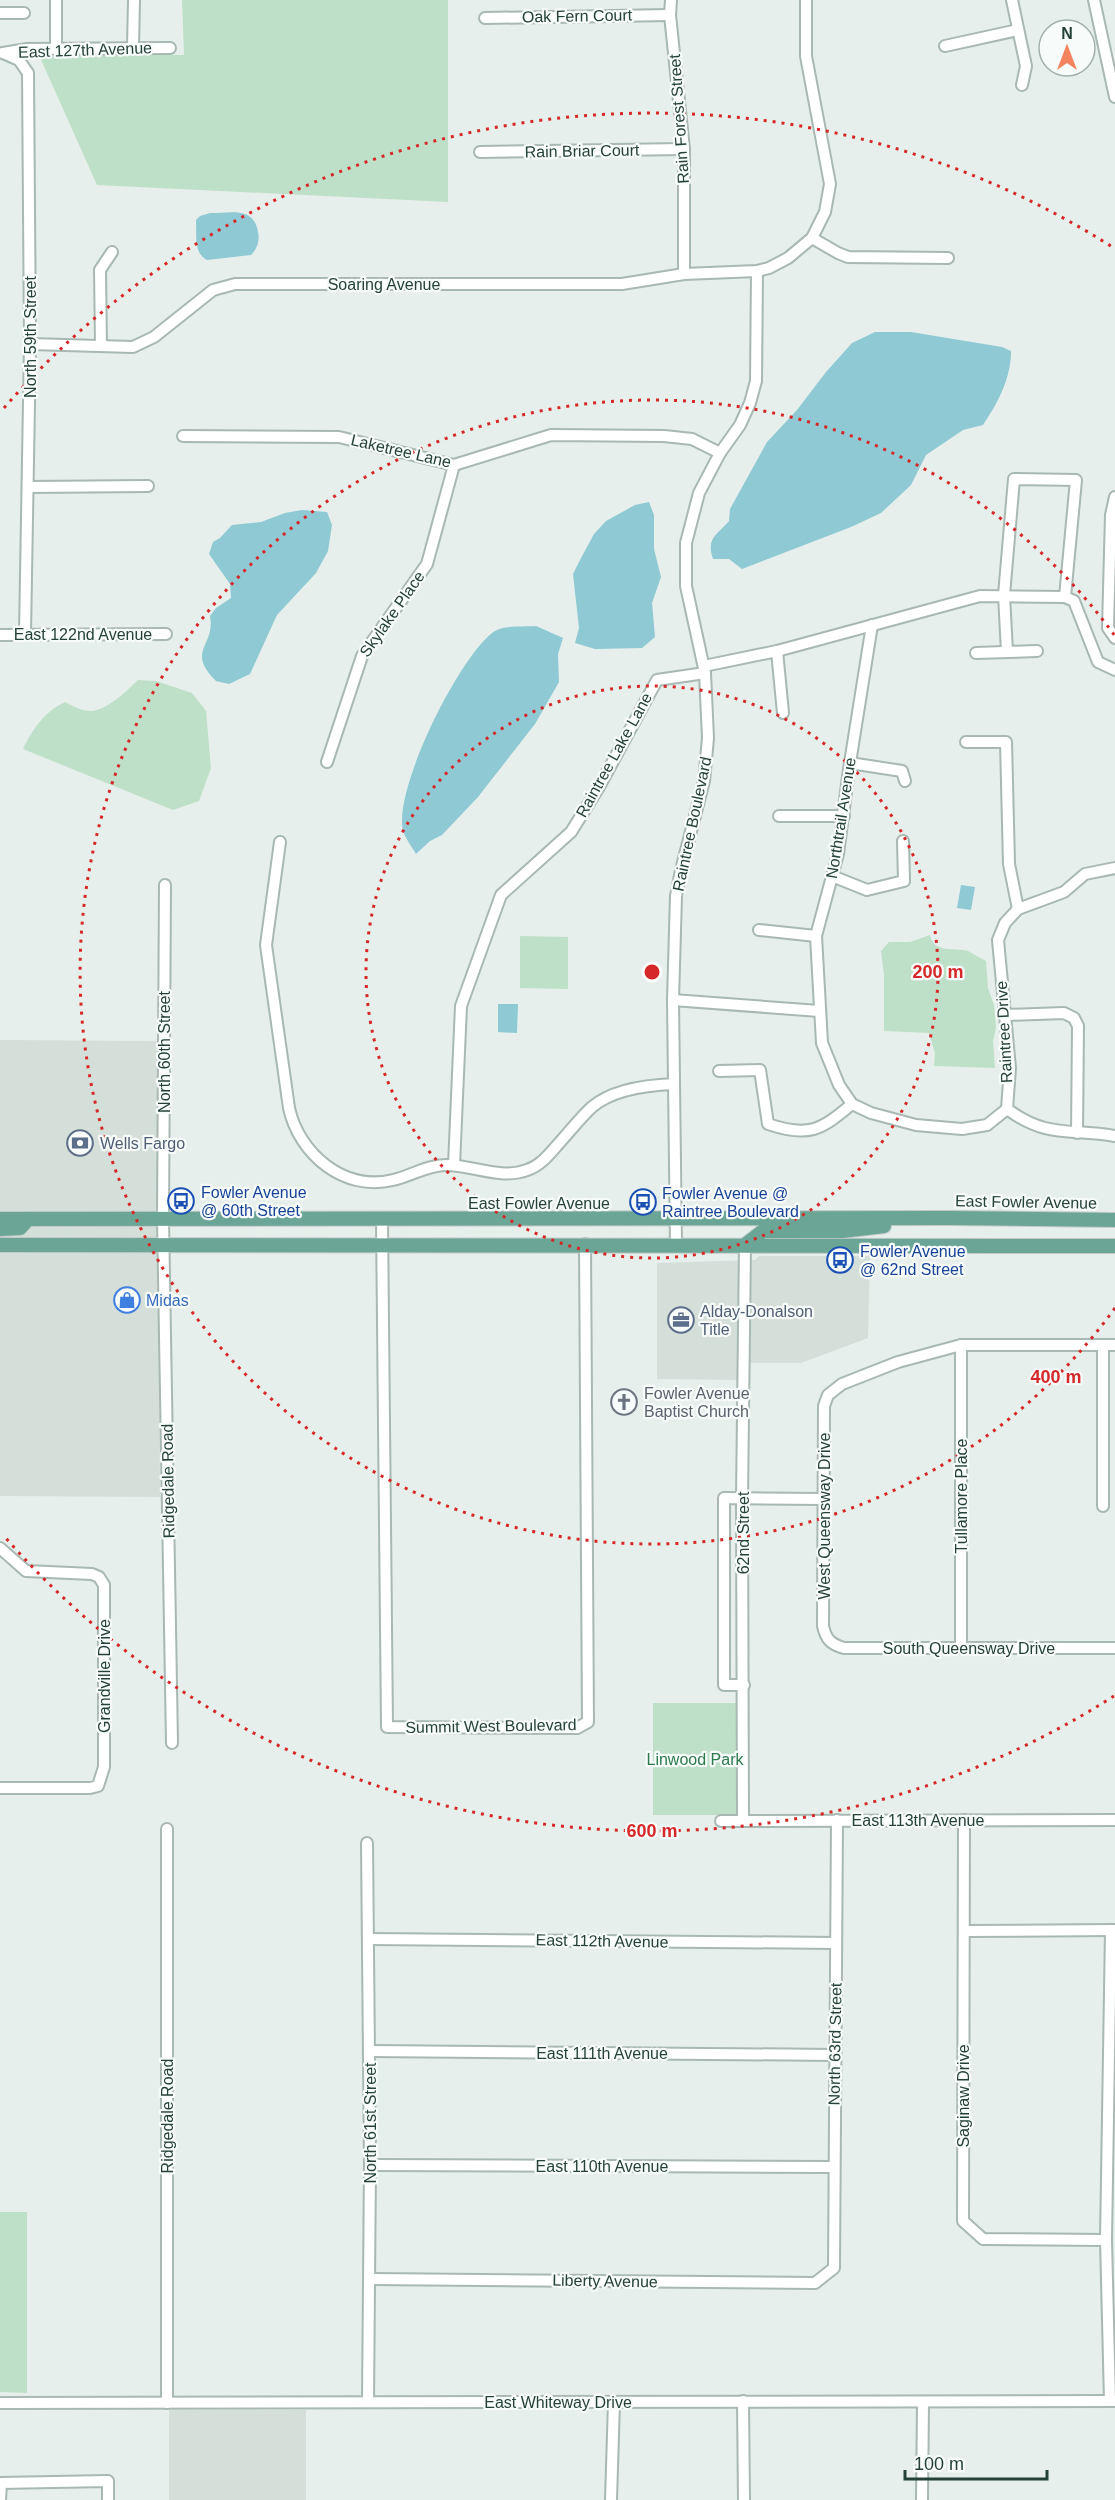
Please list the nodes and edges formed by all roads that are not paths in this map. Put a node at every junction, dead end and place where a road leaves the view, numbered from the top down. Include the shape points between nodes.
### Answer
1 (56, 0) edge
2 (134, 0) edge
3 (671, 0) edge
4 (806, 0) edge
5 (1012, 0) edge
6 (1094, 0) edge
7 (0, 13) edge
8 (24, 13) dead end
9 (670, 15) junction
10 (485, 18) dead end
11 (1018, 30) junction
12 (945, 46) dead end
13 (134, 48) junction
14 (170, 48) dead end
15 (56, 49) junction
16 (1, 53) edge
17 (1022, 86) dead end
18 (1115, 97) edge
19 (684, 149) junction
20 (480, 152) dead end
21 (812, 238) junction
22 (112, 252) dead end
23 (948, 258) dead end
24 (757, 271) junction
25 (684, 274) junction
26 (30, 345) junction
27 (101, 346) junction
28 (183, 436) dead end
29 (720, 453) junction
30 (454, 465) junction
31 (148, 486) dead end
32 (29, 487) junction
33 (1115, 498) edge
34 (1004, 595) junction
35 (1065, 597) junction
36 (873, 625) junction
37 (26, 634) junction
38 (166, 634) dead end
39 (0, 635) edge
40 (1115, 638) edge
41 (777, 651) junction
42 (1037, 651) dead end
43 (1007, 652) junction
44 (976, 653) dead end
45 (704, 670) junction
46 (1115, 670) edge
47 (783, 713) dead end
48 (966, 742) dead end
49 (327, 762) dead end
50 (850, 763) junction
51 (905, 781) dead end
52 (779, 816) dead end
53 (843, 816) junction
54 (903, 841) dead end
55 (280, 842) dead end
56 (1115, 868) edge
57 (832, 876) junction
58 (165, 885) dead end
59 (1018, 909) junction
60 (759, 930) dead end
61 (816, 936) junction
62 (673, 1000) junction
63 (819, 1011) junction
64 (1006, 1015) junction
65 (719, 1071) dead end
66 (674, 1084) junction
67 (852, 1104) junction
68 (1007, 1109) junction
69 (1077, 1133) junction
70 (1115, 1136) edge
71 (454, 1165) junction
72 (952, 1218) junction
73 (0, 1219) edge
74 (28, 1219) junction
75 (163, 1219) junction
76 (676, 1219) junction
77 (382, 1220) junction
78 (1115, 1220) edge
79 (0, 1230) edge
80 (164, 1244) junction
81 (382, 1244) junction
82 (585, 1244) junction
83 (0, 1245) edge
84 (676, 1245) junction
85 (746, 1245) junction
86 (1115, 1246) edge
87 (961, 1345) junction
88 (1103, 1345) junction
89 (1115, 1345) edge
90 (742, 1498) junction
91 (823, 1499) junction
92 (1103, 1506) dead end
93 (0, 1548) edge
94 (826, 1638) joint
95 (961, 1647) junction
96 (1115, 1648) edge
97 (744, 1685) junction
98 (172, 1743) dead end
99 (0, 1788) edge
100 (964, 1820) junction
101 (1115, 1820) edge
102 (721, 1821) dead end
103 (743, 1821) junction
104 (837, 1821) junction
105 (167, 1829) dead end
106 (368, 1843) dead end
107 (1113, 1930) edge
108 (964, 1931) junction
109 (368, 1939) junction
110 (836, 1943) junction
111 (370, 2051) junction
112 (835, 2055) junction
113 (370, 2164) junction
114 (833, 2167) junction
115 (1106, 2240) junction
116 (834, 2268) joint
117 (370, 2279) junction
118 (743, 2401) junction
119 (1113, 2401) edge
120 (368, 2402) junction
121 (614, 2402) junction
122 (0, 2403) edge
123 (167, 2403) junction
124 (923, 2403) junction
125 (0, 2483) edge
126 (0, 2500) edge
127 (108, 2500) edge
128 (611, 2500) edge
129 (744, 2500) edge
130 (922, 2500) edge

1 - 15 street
2 - 13 street
3 - 9 street, Rain Forest Street
4 - 21 street via 806,56 830,184 825,212
5 - 11 street
6 - 18 street
7 - 8 street
9 - 10 street, Oak Fern Court
9 - 19 street, Rain Forest Street
11 - 12 street
11 - 17 street via 1026,66
13 - 14 street, East 127th Avenue
13 - 15 street, East 127th Avenue
15 - 16 street, East 127th Avenue
16 - 26 street, North 59th Street via 19,60 28,73
19 - 20 street, Rain Briar Court
19 - 25 street, Rain Forest Street
21 - 23 street via 848,257
21 - 24 street via 789,258
22 - 27 street via 100,270
24 - 25 street, Soaring Avenue
24 - 29 street, Raintree Boulevard via 756,381 740,425
25 - 27 street, Soaring Avenue via 622,284 235,284 213,290 154,337 132,347
26 - 27 street, Soaring Avenue
26 - 32 street, North 59th Street
28 - 30 street, Laketree Lane via 339,437
29 - 30 street, Laketree Lane via 692,439 664,436 550,435
29 - 45 street, Raintree Boulevard via 699,493 686,543 686,586
30 - 49 street, Skylake Place via 428,564 362,656
31 - 32 street
32 - 37 street, North 59th Street
33 - 40 street via 1111,515 1108,628
34 - 35 street
34 - 35 street via 1014,479 1076,480
34 - 36 street via 980,596
34 - 43 street
35 - 46 street via 1074,601 1098,662
36 - 41 street
36 - 50 street, Northtrail Avenue
37 - 38 street, East 122nd Avenue
37 - 39 street, East 122nd Avenue
41 - 45 street
41 - 47 street
42 - 43 street
43 - 44 street
45 - 62 street, Raintree Boulevard via 708,738 704,782 676,896
45 - 71 street, Raintree Lake Lane via 657,680 571,832 501,895 461,1006
48 - 59 street via 1006,742 1009,864
50 - 51 street via 902,771
50 - 53 street, Northtrail Avenue
52 - 53 street
53 - 57 street, Northtrail Avenue
54 - 57 street via 904,881 867,890
55 - 71 street via 266,945 289,1108 300,1139 324,1165 356,1180 380,1182 433,1166
56 - 59 street via 1085,874 1064,892
57 - 61 street, Northtrail Avenue
58 - 75 street, North 60th Street
59 - 64 street, Raintree Drive via 1005,923 998,940
60 - 61 street
61 - 63 street, Northtrail Avenue
62 - 63 street
62 - 66 street, Raintree Boulevard
63 - 67 street via 822,1043 839,1085
64 - 68 street, Raintree Drive via 1010,1068
64 - 69 street via 1064,1014 1074,1018 1078,1026
65 - 67 street via 760,1070 768,1124 787,1130 815,1130
66 - 71 street via 618,1093 593,1106 539,1165 525,1171 505,1173
66 - 76 street, Raintree Boulevard
67 - 68 street via 916,1125 962,1129 987,1125
68 - 69 street via 1043,1129
69 - 70 street
72 - 76 main road, East Fowler Avenue
72 - 78 main road, East Fowler Avenue
72 - 85 main road via 842,1231 763,1231
73 - 74 main road, East Fowler Avenue
74 - 75 main road, East Fowler Avenue
74 - 79 main road via 20,1228
75 - 77 main road, East Fowler Avenue
75 - 80 street, Ridgedale Road
76 - 77 main road, East Fowler Avenue
76 - 84 street, Raintree Boulevard
77 - 81 street, Summit West Boulevard
80 - 81 main road
80 - 83 main road
80 - 98 street, Ridgedale Road
81 - 82 main road
81 - 82 street, Summit West Boulevard via 387,1727 544,1728 577,1728 588,1722
82 - 84 main road
84 - 85 main road
85 - 86 main road
85 - 90 street, 62nd Street
87 - 88 street
87 - 91 street, West Queensway Drive via 898,1362 842,1384 828,1395 824,1406
87 - 95 street, Tullamore Place
88 - 89 street
88 - 92 street
90 - 91 street
90 - 97 street, 62nd Street
90 - 97 street via 724,1498 724,1685
91 - 94 street, West Queensway Drive
93 - 99 street, Grandville Drive via 26,1571 92,1574 104,1585 104,1755 98,1786
94 - 95 street, South Queensway Drive via 843,1648
95 - 96 street, South Queensway Drive
97 - 103 street, 62nd Street
100 - 101 street, East 113th Avenue
100 - 104 street, East 113th Avenue
100 - 108 street, Saginaw Drive
102 - 103 street, East 113th Avenue
103 - 104 street, East 113th Avenue
104 - 110 street, North 63rd Street
105 - 123 street, Ridgedale Road
106 - 109 street, North 61st Street
107 - 108 street
107 - 115 street
108 - 115 street, Saginaw Drive via 963,2220 983,2239
109 - 110 street, East 112th Avenue
109 - 111 street, North 61st Street
110 - 112 street, North 63rd Street
111 - 112 street, East 111th Avenue
111 - 113 street, North 61st Street
112 - 114 street, North 63rd Street
113 - 114 street, East 110th Avenue
113 - 117 street, North 61st Street
114 - 116 street, North 63rd Street
115 - 119 street
116 - 117 street, Liberty Avenue via 814,2283
117 - 120 street, North 61st Street
118 - 121 street, East Whiteway Drive
118 - 124 street, East Whiteway Drive
118 - 129 street
119 - 124 street, East Whiteway Drive
120 - 121 street, East Whiteway Drive
120 - 123 street, East Whiteway Drive
121 - 128 street
122 - 123 street, East Whiteway Drive
124 - 130 street
125 - 126 street
125 - 127 street via 108,2481

